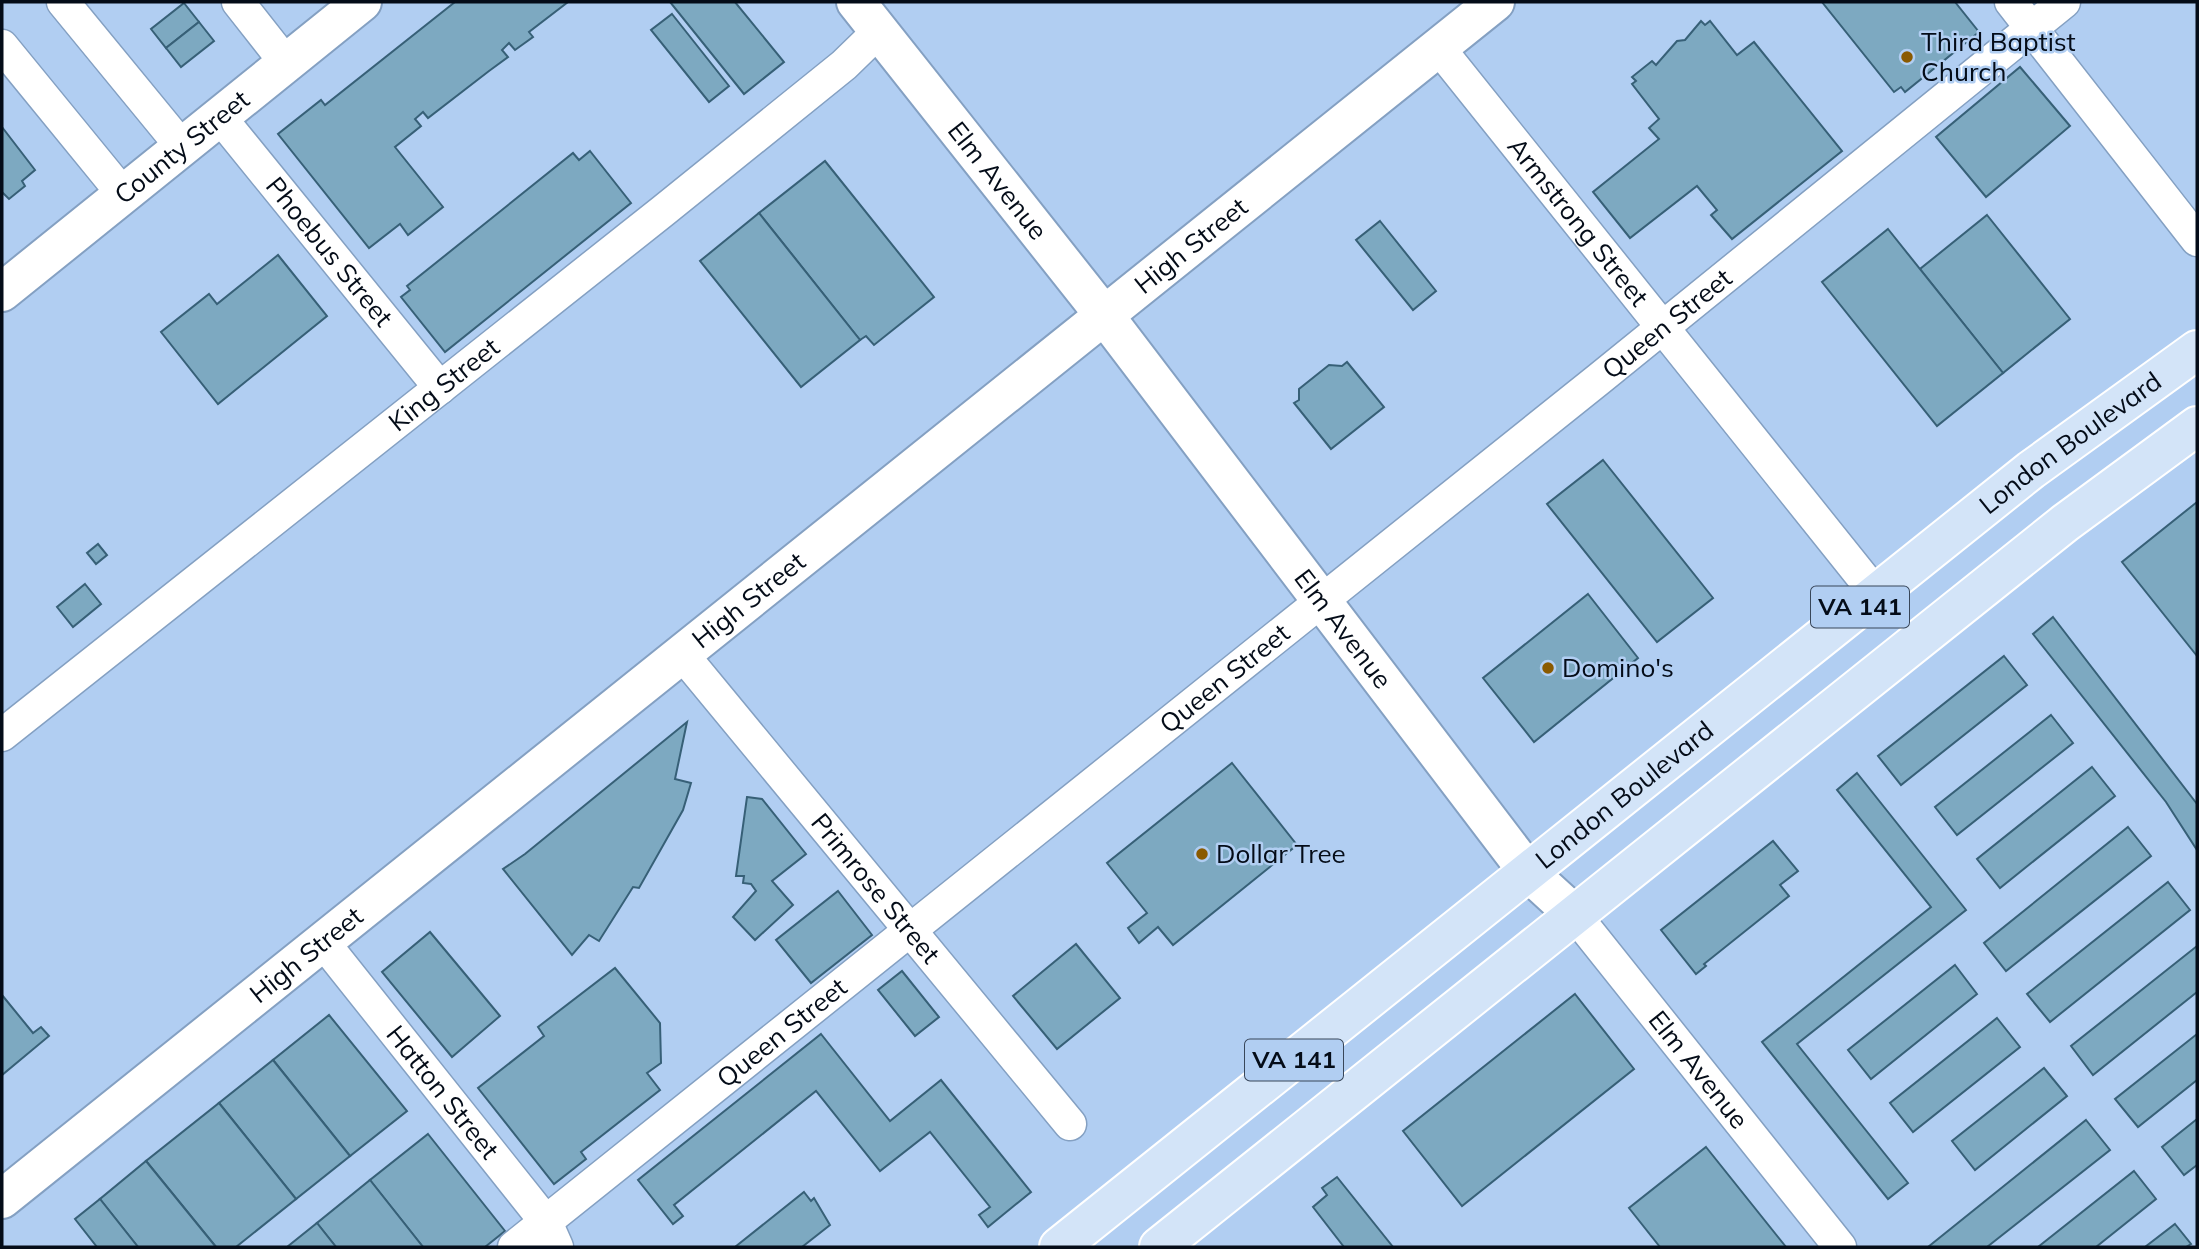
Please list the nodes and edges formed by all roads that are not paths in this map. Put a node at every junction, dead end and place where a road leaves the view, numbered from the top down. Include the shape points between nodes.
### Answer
1 (63, 2) edge
2 (237, 2) edge
3 (362, 2) edge
4 (1495, 2) edge
5 (2011, 2) edge
6 (2064, 2) edge
7 (868, 16) edge
8 (2032, 28) junction
9 (2, 46) edge
10 (1438, 47) junction
11 (286, 62) junction
12 (219, 117) junction
13 (182, 147) junction
14 (122, 194) junction
15 (2197, 240) edge
16 (2, 292) edge
17 (1104, 315) junction
18 (1664, 327) junction
19 (2197, 350) edge
20 (440, 388) junction
21 (2197, 426) edge
22 (1876, 594) junction
23 (1321, 601) junction
24 (682, 654) junction
25 (2, 735) edge
26 (1528, 872) junction
27 (1575, 915) junction
28 (910, 930) junction
29 (323, 942) junction
30 (1070, 1124) dead end
31 (2, 1199) edge
32 (551, 1235) edge
33 (514, 1247) edge
34 (1059, 1247) edge
35 (1159, 1247) edge
36 (1840, 1247) edge

1 - 13 street
2 - 11 street
3 - 11 main road, County Street
4 - 10 main road, High Street
5 - 8 street
6 - 8 street, Queen Street
7 - 17 main road, Elm Avenue
7 - 20 street, King Street via 844,65
8 - 15 street
8 - 18 street, Queen Street
9 - 14 street
10 - 17 main road, High Street
10 - 18 street, Armstrong Street
11 - 12 main road, County Street
12 - 13 main road, County Street
12 - 20 street, Phoebus Street
13 - 14 main road, County Street
14 - 16 main road, County Street
17 - 23 main road, Elm Avenue
17 - 24 main road, High Street
18 - 22 street, Armstrong Street
18 - 23 street, Queen Street
19 - 22 main road, London Boulevard / VA 141 via 2031,470
20 - 25 street, King Street
21 - 27 main road, VA 141 via 2065,523
22 - 26 main road, London Boulevard / VA 141
23 - 26 main road, Elm Avenue
23 - 28 street, Queen Street
24 - 28 street, Primrose Street
24 - 29 main road, High Street
26 - 27 main road, Elm Avenue
26 - 34 main road, London Boulevard / VA 141
27 - 35 main road, VA 141
27 - 36 street, Elm Avenue
28 - 30 street, Primrose Street
28 - 32 street, Queen Street
29 - 31 main road, High Street
29 - 32 street, Hatton Street
32 - 33 street, Queen Street

